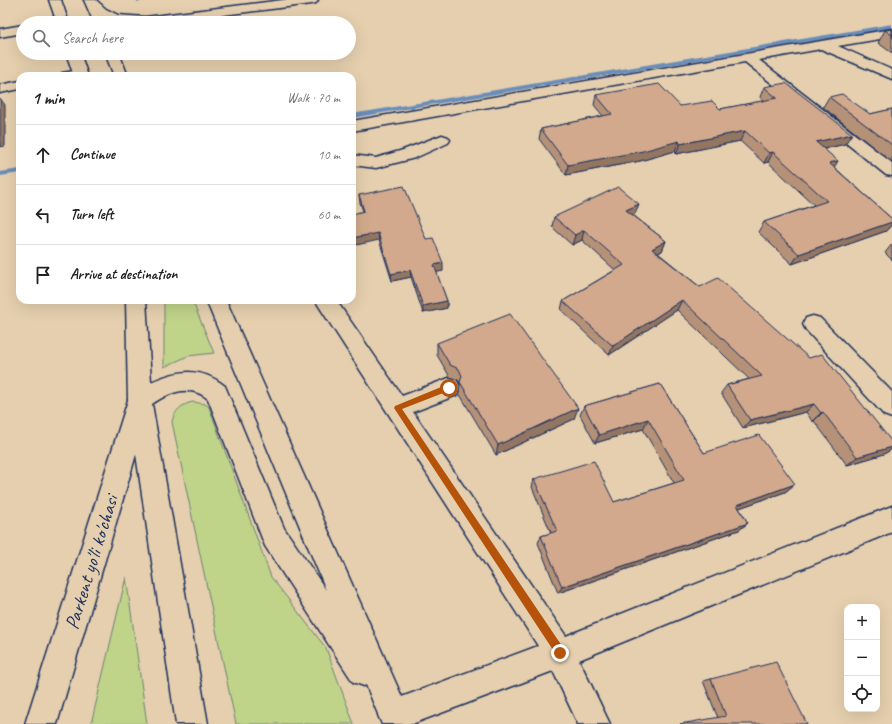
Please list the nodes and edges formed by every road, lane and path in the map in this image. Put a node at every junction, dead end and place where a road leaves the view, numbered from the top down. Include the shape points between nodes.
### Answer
1 (55, 0) edge
2 (90, 0) edge
3 (312, 0) edge
4 (59, 16) edge
5 (97, 16) edge
6 (106, 16) edge
7 (190, 16) edge
8 (16, 31) edge
9 (892, 33) edge
10 (0, 34) edge
11 (823, 45) junction
12 (747, 57) junction
13 (74, 60) edge
14 (115, 60) edge
15 (76, 72) edge
16 (119, 72) edge
17 (892, 75) edge
18 (16, 86) edge
19 (0, 89) edge
20 (356, 125) edge
21 (442, 140) dead end
22 (356, 160) edge
23 (892, 170) edge
24 (136, 304) edge
25 (218, 304) edge
26 (328, 304) edge
27 (813, 324) dead end
28 (449, 388) dead end
29 (140, 400) junction
30 (398, 408) junction
31 (892, 408) edge
32 (892, 519) edge
33 (560, 653) junction
34 (396, 719) edge
35 (41, 724) edge
36 (192, 724) edge
37 (594, 724) edge

1 - 4 main road
2 - 5 main road
2 - 6 main road
3 - 7 main road
8 - 10 main road
9 - 11 main road
11 - 12 main road
11 - 17 main road
12 - 20 main road
12 - 23 main road
13 - 15 main road
14 - 16 main road
18 - 19 main road
21 - 22 main road via 409,154 376,163
24 - 29 main road
25 - 34 main road
26 - 30 main road
27 - 31 main road
28 - 30 main road
29 - 34 main road via 163,386 184,381 207,385 217,393 274,536
29 - 35 main road, Parkent yo'li ko'chasi
29 - 36 main road
30 - 33 main road
32 - 33 main road
33 - 34 main road
33 - 37 main road

